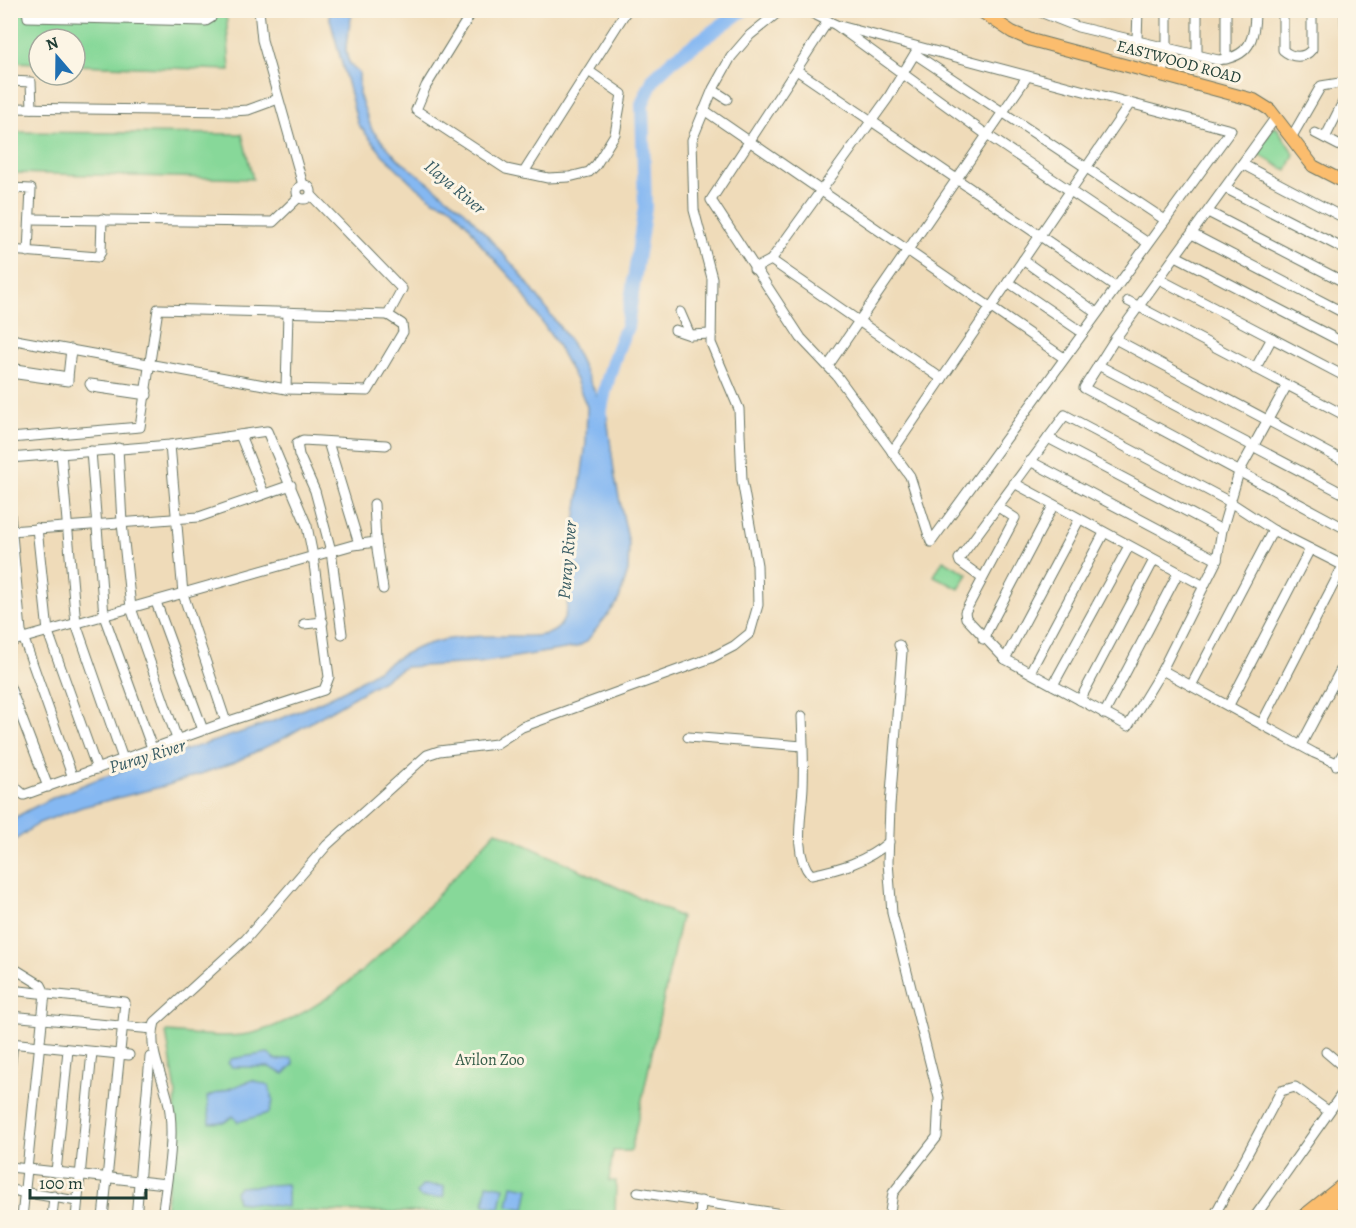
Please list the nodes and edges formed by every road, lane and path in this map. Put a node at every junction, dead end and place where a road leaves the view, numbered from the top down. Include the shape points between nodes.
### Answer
1 (27, 10) edge
2 (212, 10) edge
3 (259, 10) edge
4 (473, 10) edge
5 (627, 10) edge
6 (686, 10) edge
7 (696, 10) edge
8 (781, 10) edge
9 (806, 10) edge
10 (979, 10) edge
11 (1035, 10) edge
12 (1138, 10) edge
13 (1167, 10) edge
14 (1197, 10) edge
15 (1226, 10) edge
16 (1254, 10) edge
17 (1283, 10) edge
18 (1312, 10) edge
19 (1345, 10) edge
20 (57, 14) edge
21 (832, 23) junction
22 (1137, 39) junction
23 (1167, 48) junction
24 (1346, 50) edge
25 (917, 51) junction
26 (1197, 54) junction
27 (1226, 59) junction
28 (798, 71) junction
29 (590, 72) junction
30 (902, 74) junction
31 (1163, 75) junction
32 (1027, 77) junction
33 (10, 81) edge
34 (1346, 82) edge
35 (713, 90) junction
36 (1346, 96) edge
37 (278, 99) junction
38 (727, 99) dead end
39 (1128, 105) junction
40 (10, 108) edge
41 (32, 108) junction
42 (704, 110) junction
43 (1003, 113) junction
44 (1276, 117) junction
45 (870, 122) junction
46 (1315, 133) dead end
47 (987, 135) junction
48 (1291, 138) junction
49 (1325, 138) junction
50 (748, 143) junction
51 (1346, 149) edge
52 (1242, 164) junction
53 (1086, 167) junction
54 (524, 172) junction
55 (956, 181) junction
56 (1346, 183) edge
57 (303, 185) junction
58 (10, 188) edge
59 (1225, 188) junction
60 (1070, 190) junction
61 (820, 191) junction
62 (311, 195) junction
63 (299, 197) junction
64 (1208, 212) junction
65 (30, 219) junction
66 (102, 219) junction
67 (1346, 219) edge
68 (1165, 220) junction
69 (1192, 234) junction
70 (1039, 236) junction
71 (1148, 243) junction
72 (909, 249) junction
73 (10, 250) edge
74 (1346, 250) edge
75 (28, 252) junction
76 (1176, 256) junction
77 (1023, 260) junction
78 (771, 261) junction
79 (754, 269) junction
80 (1159, 279) junction
81 (1008, 282) junction
82 (1346, 283) edge
83 (1115, 287) junction
84 (1128, 301) dead end
85 (990, 308) junction
86 (1139, 308) junction
87 (288, 312) junction
88 (680, 312) dead end
89 (1097, 312) junction
90 (1346, 314) edge
91 (388, 315) junction
92 (859, 323) junction
93 (675, 330) dead end
94 (1083, 333) junction
95 (690, 334) junction
96 (711, 334) junction
97 (1272, 338) junction
98 (12, 339) edge
99 (1115, 339) junction
100 (1346, 344) edge
101 (71, 350) junction
102 (1064, 358) junction
103 (10, 363) edge
104 (152, 364) junction
105 (1098, 365) junction
106 (828, 366) junction
107 (10, 368) edge
108 (1255, 369) junction
109 (10, 373) edge
110 (68, 377) junction
111 (1346, 377) edge
112 (942, 379) junction
113 (1287, 385) junction
114 (286, 389) junction
115 (147, 393) junction
116 (1346, 416) edge
117 (1266, 420) junction
118 (240, 435) junction
119 (10, 438) edge
120 (1048, 438) junction
121 (328, 442) junction
122 (170, 445) junction
123 (386, 445) dead end
124 (1253, 445) junction
125 (118, 448) junction
126 (91, 451) junction
127 (892, 452) junction
128 (61, 453) junction
129 (10, 458) edge
130 (1030, 461) junction
131 (1346, 462) edge
132 (1239, 472) junction
133 (1014, 483) junction
134 (291, 485) junction
135 (264, 494) junction
136 (1346, 495) edge
137 (1230, 502) junction
138 (374, 504) dead end
139 (1053, 506) junction
140 (998, 507) junction
141 (10, 513) edge
142 (177, 520) junction
143 (1079, 520) junction
144 (96, 524) junction
145 (122, 524) junction
146 (67, 526) junction
147 (37, 528) junction
148 (1346, 529) edge
149 (1222, 530) junction
150 (1273, 530) junction
151 (11, 531) edge
152 (1104, 533) junction
153 (376, 542) junction
154 (359, 544) junction
155 (1129, 546) junction
156 (1310, 549) junction
157 (331, 551) junction
158 (313, 556) junction
159 (1154, 560) junction
160 (1216, 560) junction
161 (1344, 567) edge
162 (1178, 573) junction
163 (982, 578) junction
164 (1204, 586) junction
165 (383, 589) dead end
166 (183, 594) junction
167 (156, 602) junction
168 (131, 608) junction
169 (104, 616) junction
170 (323, 622) junction
171 (76, 624) junction
172 (304, 624) dead end
173 (48, 632) junction
174 (342, 634) dead end
175 (22, 639) junction
176 (983, 639) junction
177 (10, 642) edge
178 (899, 645) dead end
179 (1005, 659) junction
180 (1346, 660) edge
181 (1162, 670) junction
182 (1030, 672) junction
183 (1192, 684) junction
184 (1053, 685) junction
185 (10, 687) edge
186 (1080, 700) junction
187 (1229, 705) junction
188 (1104, 714) junction
189 (802, 716) dead end
190 (226, 722) junction
191 (1262, 723) junction
192 (203, 730) junction
193 (688, 737) dead end
194 (177, 739) junction
195 (1301, 745) junction
196 (803, 746) junction
197 (152, 748) junction
198 (1346, 748) edge
199 (123, 759) junction
200 (1341, 766) edge
201 (97, 769) junction
202 (10, 776) edge
203 (73, 778) junction
204 (48, 787) junction
205 (13, 789) edge
206 (889, 842) junction
207 (10, 966) edge
208 (10, 990) edge
209 (45, 993) junction
210 (10, 1016) edge
211 (44, 1020) junction
212 (122, 1028) junction
213 (153, 1029) junction
214 (12, 1043) edge
215 (42, 1046) junction
216 (68, 1050) junction
217 (92, 1052) junction
218 (1326, 1052) dead end
219 (125, 1055) junction
220 (150, 1057) dead end
221 (10, 1068) edge
222 (1346, 1070) edge
223 (1346, 1088) edge
224 (1328, 1111) junction
225 (10, 1167) edge
226 (29, 1169) junction
227 (56, 1172) junction
228 (80, 1175) junction
229 (107, 1178) junction
230 (139, 1182) junction
231 (1346, 1182) edge
232 (166, 1184) junction
233 (10, 1190) edge
234 (25, 1191) junction
235 (638, 1192) dead end
236 (1346, 1194) edge
237 (54, 1196) junction
238 (78, 1201) junction
239 (701, 1201) junction
240 (770, 1215) edge
241 (22, 1218) edge
242 (52, 1218) edge
243 (76, 1218) edge
244 (103, 1218) edge
245 (136, 1218) edge
246 (162, 1218) edge
247 (700, 1218) edge
248 (808, 1218) edge
249 (889, 1218) edge
250 (1214, 1218) edge
251 (1254, 1218) edge
252 (1301, 1218) edge
253 (1316, 1218) edge

1 - 20 street via 28,17
2 - 20 street via 206,21
3 - 37 street via 262,40
4 - 54 street via 426,86 416,110 506,169
5 - 29 street
6 - 7 street
8 - 35 street via 750,35 731,57
9 - 21 street
10 - 31 main road, EASTWOOD ROAD via 1031,40
11 - 22 street via 1078,27
12 - 22 street
13 - 23 street
14 - 26 street
15 - 27 street
16 - 27 street via 1255,32 1249,45
17 - 18 street via 1283,50 1304,56 1312,49
19 - 24 street
21 - 25 street
21 - 28 street
21 - 30 street
22 - 23 street
23 - 26 street
23 - 31 street
25 - 30 street
25 - 32 street
25 - 43 street
26 - 27 street
28 - 45 street
28 - 50 street
29 - 54 street
29 - 54 street via 622,94 615,134 596,165 590,172 569,177 548,178
30 - 45 street
30 - 47 street
31 - 44 main road, EASTWOOD ROAD via 1237,94 1263,105
32 - 39 street
32 - 43 street
33 - 41 street via 31,82
34 - 48 street via 1321,86
35 - 38 street
35 - 42 street
36 - 49 street
37 - 41 street via 233,111
37 - 57 street
39 - 53 street
39 - 68 street via 1231,130
40 - 41 street
42 - 50 street
42 - 96 street via 692,141 692,184 694,210 712,278
43 - 47 street
43 - 53 street
44 - 48 main road, EASTWOOD ROAD
44 - 52 street
45 - 55 street
45 - 61 street
46 - 49 street
47 - 55 street
47 - 60 street
48 - 56 main road, EASTWOOD ROAD via 1313,166
49 - 51 street
50 - 61 street
50 - 79 street via 711,200
52 - 59 street
52 - 67 street
53 - 60 street
53 - 68 street
55 - 70 street
55 - 72 street
57 - 62 street via 310,188
57 - 63 street via 298,190
58 - 65 street via 31,189
59 - 64 street
59 - 74 street
60 - 70 street
60 - 71 street
61 - 72 street
61 - 78 street
62 - 63 street
62 - 91 street via 402,289
63 - 66 street via 273,222
64 - 69 street
64 - 82 street
65 - 66 street
65 - 75 street
66 - 75 street via 98,257
68 - 71 street
69 - 76 street
69 - 90 street
70 - 77 street
70 - 83 street
71 - 83 street
72 - 85 street
72 - 92 street
73 - 75 street
76 - 80 street
76 - 100 street
77 - 81 street
77 - 89 street
78 - 79 street
78 - 92 street
79 - 106 street via 801,338
80 - 86 street
80 - 97 street
81 - 85 street
81 - 94 street
83 - 89 street
84 - 86 street
85 - 102 street
85 - 112 street
86 - 99 street
86 - 108 street
87 - 91 street
87 - 104 street via 158,309
87 - 114 street
88 - 95 street
89 - 94 street
91 - 114 street via 402,324 403,332 368,391
92 - 106 street
92 - 112 street
93 - 95 street
94 - 102 street
95 - 96 street
96 - 213 street via 719,366 739,409 742,480 757,565 758,605 750,633 711,658 522,727 496,744 427,755 327,844 246,939 158,1018
97 - 108 street
97 - 111 street
98 - 101 street
98 - 103 street
99 - 105 street
99 - 117 street
101 - 104 street
101 - 110 street
102 - 127 street via 931,542 910,476
104 - 114 street
104 - 115 street
105 - 124 street
105 - 132 street via 1085,389
106 - 127 street
107 - 110 street
108 - 113 street
109 - 110 street via 67,382
112 - 127 street
113 - 116 street
113 - 117 street
115 - 115 street via 92,387 90,384
115 - 119 street via 142,423 137,428
117 - 124 street
117 - 131 street
118 - 122 street
118 - 134 street via 264,430 270,433
118 - 135 street
120 - 130 street
120 - 137 street via 1063,416 1067,416
120 - 149 street
121 - 123 street
121 - 154 street
121 - 157 street via 297,443
122 - 125 street
122 - 142 street
124 - 132 street
124 - 136 street
125 - 126 street
125 - 145 street
126 - 128 street
126 - 144 street
128 - 129 street
128 - 146 street
130 - 133 street
130 - 160 street
132 - 137 street
132 - 148 street
133 - 139 street
133 - 140 street
134 - 135 street
134 - 158 street via 307,526
135 - 142 street via 199,517
137 - 149 street
137 - 150 street
138 - 153 street
139 - 143 street
139 - 176 street
140 - 163 street via 1015,518
140 - 163 street via 959,559
141 - 151 street
142 - 145 street
142 - 166 street
143 - 152 street
143 - 179 street
144 - 145 street
144 - 146 street
144 - 169 street
145 - 168 street
146 - 147 street
146 - 171 street
147 - 151 street
147 - 173 street
149 - 160 street
150 - 156 street
150 - 183 street
151 - 175 street
152 - 155 street
152 - 182 street
153 - 154 street
153 - 165 street
154 - 157 street
155 - 159 street
155 - 184 street
156 - 161 street
156 - 187 street
157 - 158 street
157 - 174 street
158 - 166 street
158 - 170 street
159 - 162 street
159 - 186 street
160 - 164 street
161 - 191 street
162 - 164 street
162 - 188 street
163 - 176 street via 965,615
164 - 181 street
166 - 167 street
166 - 190 street
167 - 168 street
167 - 192 street via 184,665
168 - 169 street
168 - 194 street
169 - 171 street
169 - 197 street
170 - 172 street
170 - 190 street via 327,688
171 - 173 street
171 - 199 street
173 - 175 street
173 - 201 street
175 - 177 street
175 - 203 street
176 - 179 street
178 - 206 street via 902,652
179 - 182 street
180 - 195 street
181 - 183 street
181 - 188 street via 1132,723 1125,726
182 - 184 street
183 - 187 street
184 - 186 street
185 - 204 street
186 - 188 street
187 - 191 street
189 - 196 street
190 - 192 street
191 - 195 street
192 - 194 street
193 - 196 street
194 - 197 street
195 - 200 street
196 - 206 street via 800,837 803,863 811,875 843,868
197 - 199 street
198 - 200 street
199 - 201 street
201 - 203 street
202 - 205 street
203 - 204 street
204 - 205 street via 24,795
206 - 249 street via 892,913 939,1098 938,1137 893,1193
207 - 209 street via 41,985
208 - 209 street
209 - 211 street
209 - 212 street via 125,1002
210 - 211 street
211 - 212 street
211 - 215 street
212 - 213 street
212 - 219 street
213 - 232 street via 153,1049 170,1114
214 - 215 street
214 - 221 street
215 - 216 street
215 - 226 street
216 - 217 street
216 - 227 street
217 - 219 street
217 - 228 street
218 - 222 street
219 - 229 street
220 - 230 street
223 - 224 street
224 - 250 street via 1295,1087 1281,1091
224 - 251 street
225 - 226 street
226 - 227 street
226 - 234 street
227 - 228 street
228 - 229 street
228 - 238 street
229 - 230 street
229 - 244 street
230 - 232 street
230 - 245 street
231 - 252 main road
232 - 246 street
233 - 234 street
234 - 237 street
234 - 241 street
235 - 239 street
236 - 253 main road
237 - 238 street
237 - 242 street
238 - 243 street
239 - 240 street
239 - 247 street
240 - 248 street

